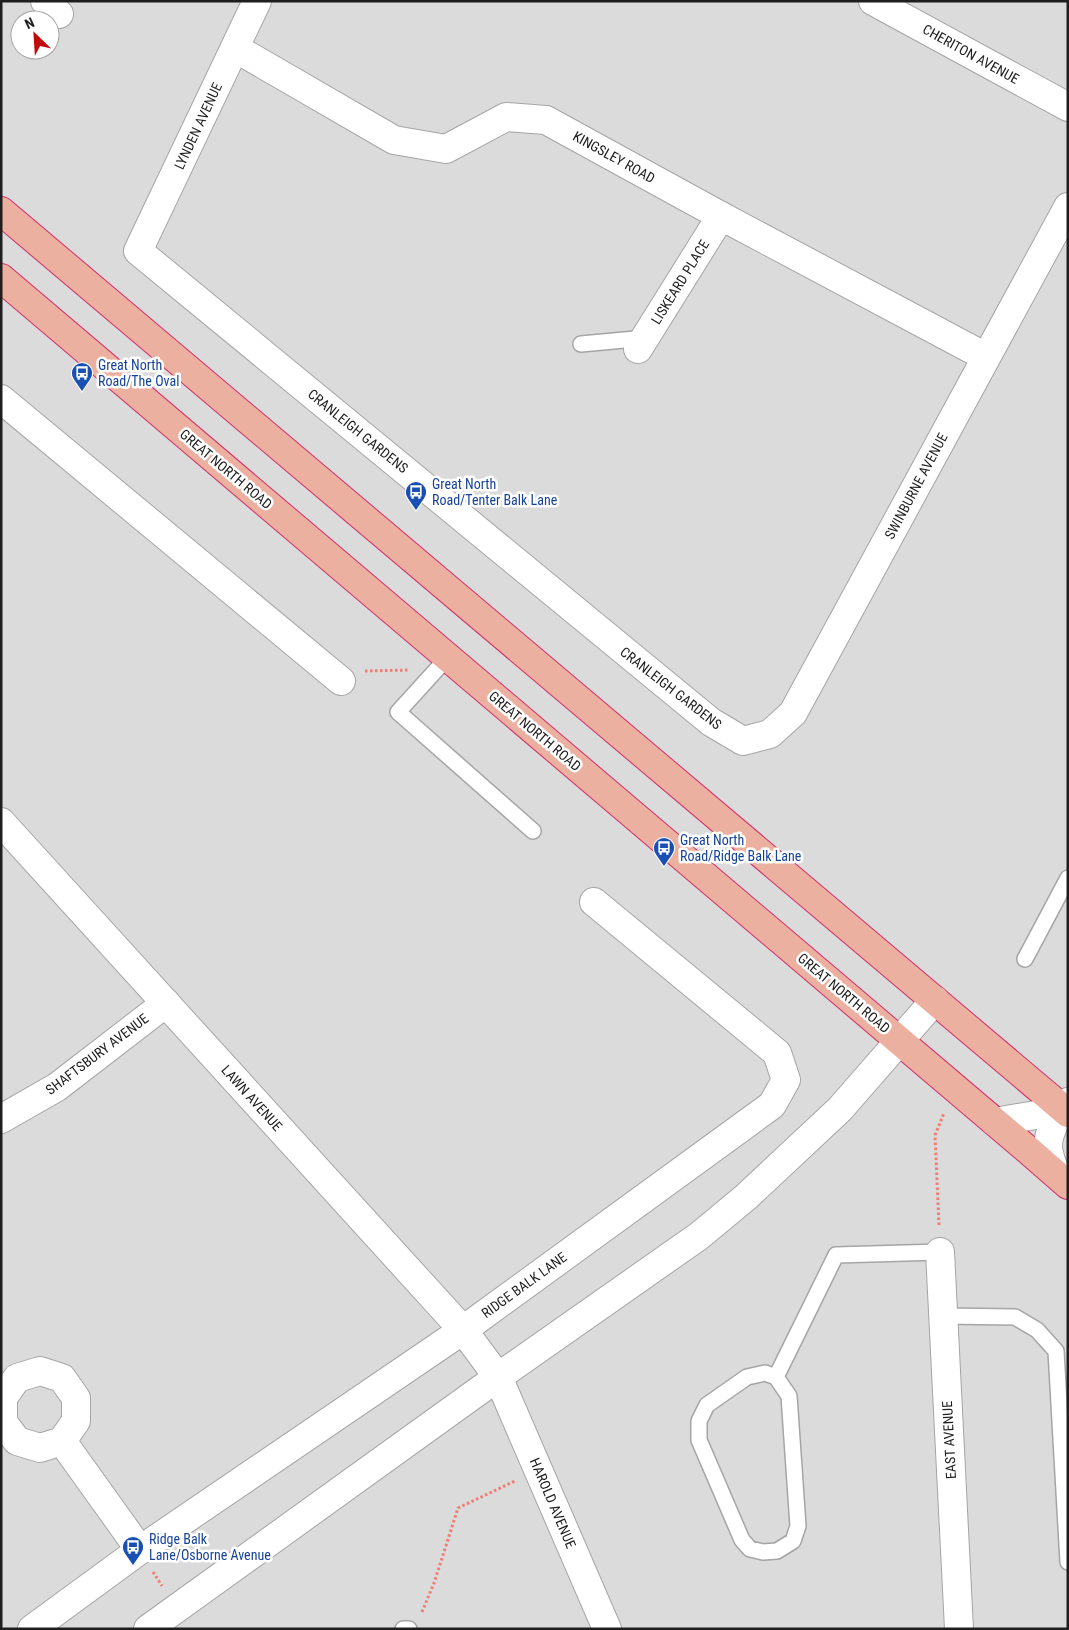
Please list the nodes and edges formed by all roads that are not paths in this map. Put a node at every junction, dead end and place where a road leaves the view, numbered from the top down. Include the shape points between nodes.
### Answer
1 (257, 1) edge
2 (873, 1) edge
3 (235, 48) junction
4 (1068, 107) edge
5 (1068, 207) edge
6 (1, 210) edge
7 (720, 216) junction
8 (138, 251) joint
9 (1, 278) edge
10 (642, 343) joint
11 (581, 344) dead end
12 (986, 357) junction
13 (1, 399) edge
14 (442, 663) junction
15 (342, 681) road end
16 (743, 741) joint
17 (1, 822) edge
18 (532, 831) dead end
19 (1066, 884) edge
20 (594, 902) dead end
21 (1024, 959) dead end
22 (935, 1000) junction
23 (166, 1003) junction
24 (900, 1041) junction
25 (1066, 1108) edge
26 (1, 1119) edge
27 (995, 1122) junction
28 (1061, 1179) edge
29 (940, 1252) joint
30 (944, 1316) junction
31 (463, 1330) junction
32 (1056, 1351) junction
33 (1068, 1364) edge
34 (498, 1377) junction
35 (776, 1377) junction
36 (62, 1441) dead end
37 (140, 1550) junction
38 (1068, 1562) edge
39 (414, 1624) edge
40 (32, 1629) edge
41 (148, 1629) edge
42 (403, 1629) edge
43 (607, 1629) edge
44 (959, 1629) edge

1 - 3 street, LYNDEN AVENUE
2 - 4 street, CHERITON AVENUE
3 - 7 street, KINGSLEY ROAD via 394,140 446,150 506,117 546,120
3 - 8 street, LYNDEN AVENUE
5 - 12 street, SWINBURNE AVENUE
6 - 22 highway
7 - 10 street, LISKEARD PLACE
7 - 12 street, KINGSLEY ROAD
8 - 16 street, CRANLEIGH GARDENS via 711,722
9 - 14 highway, GREAT NORTH ROAD
10 - 11 lane
12 - 16 street, SWINBURNE AVENUE via 793,714 770,734
13 - 15 street
14 - 18 lane via 398,712
14 - 24 highway, GREAT NORTH ROAD
17 - 23 street, LAWN AVENUE
19 - 21 lane
20 - 31 street, RIDGE BALK LANE via 777,1053 786,1080 772,1106
22 - 24 street
22 - 25 highway
23 - 26 street, SHAFTSBURY AVENUE via 57,1087
23 - 31 street, LAWN AVENUE
24 - 27 highway, GREAT NORTH ROAD
24 - 34 street via 840,1108 746,1198 699,1236
25 - 27 street
25 - 28 street via 1052,1131 1048,1146
27 - 28 highway, GREAT NORTH ROAD
29 - 30 street, EAST AVENUE
29 - 35 lane via 836,1255
30 - 32 lane via 1015,1316 1037,1330
30 - 44 street, EAST AVENUE
31 - 34 street, LAWN AVENUE
31 - 37 street, RIDGE BALK LANE
32 - 33 lane
32 - 38 lane
34 - 41 street
34 - 43 street, HAROLD AVENUE
35 - 35 lane via 789,1396 798,1526 792,1541 777,1551 763,1552 750,1549 742,1540 699,1440 699,1421 708,1405 747,1377 765,1373
36 - 37 street
37 - 40 street, RIDGE BALK LANE
39 - 42 lane

